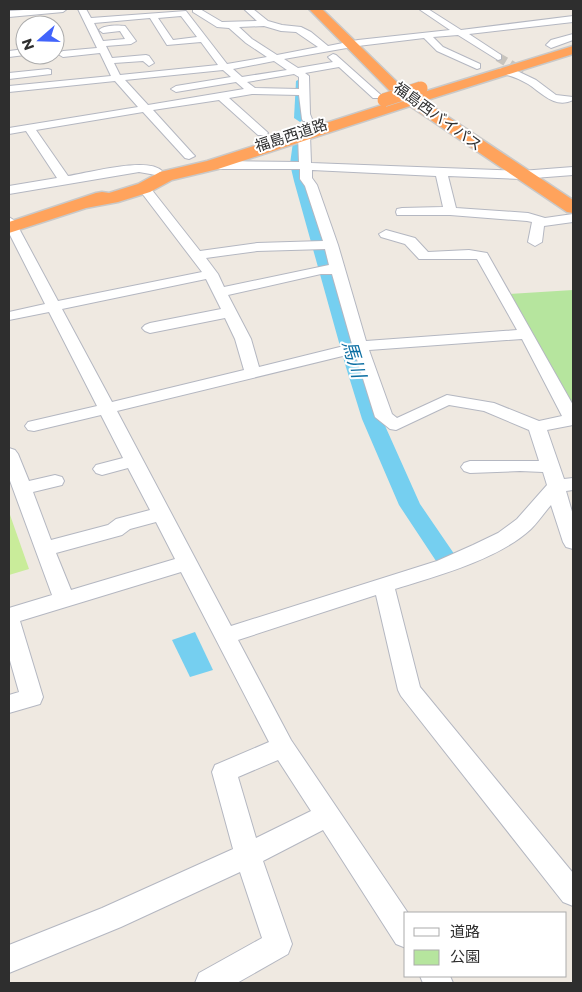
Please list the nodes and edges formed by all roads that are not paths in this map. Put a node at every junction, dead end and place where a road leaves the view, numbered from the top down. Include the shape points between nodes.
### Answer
1 (63, 9) edge
2 (82, 9) edge
3 (248, 9) edge
4 (315, 9) edge
5 (324, 9) edge
6 (423, 9) edge
7 (199, 10) edge
8 (182, 11) edge
9 (9, 14) edge
10 (256, 15) junction
11 (153, 16) junction
12 (571, 16) edge
13 (237, 17) dead end
14 (88, 21) junction
15 (265, 23) junction
16 (227, 24) junction
17 (463, 34) junction
18 (426, 35) junction
19 (378, 40) junction
20 (573, 40) edge
21 (210, 43) junction
22 (354, 44) junction
23 (388, 47) dead end
24 (324, 48) junction
25 (573, 50) edge
26 (101, 51) junction
27 (67, 57) dead end
28 (273, 58) junction
29 (149, 63) dead end
30 (341, 64) junction
31 (502, 65) junction
32 (477, 66) junction
33 (225, 67) junction
34 (294, 71) junction
35 (48, 72) dead end
36 (523, 72) tunnel mouth
37 (9, 76) edge
38 (117, 78) junction
39 (239, 79) junction
40 (64, 83) junction
41 (9, 89) edge
42 (176, 89) dead end
43 (252, 92) junction
44 (303, 92) junction
45 (404, 95) junction
46 (36, 96) dead end
47 (222, 97) junction
48 (571, 102) edge
49 (144, 108) junction
50 (307, 119) junction
51 (29, 127) junction
52 (9, 131) edge
53 (262, 133) junction
54 (304, 135) junction
55 (190, 156) junction
56 (212, 165) junction
57 (300, 165) junction
58 (441, 172) junction
59 (573, 172) edge
60 (161, 174) junction
61 (528, 174) junction
62 (65, 180) junction
63 (144, 188) junction
64 (9, 190) edge
65 (573, 198) edge
66 (86, 202) junction
67 (573, 208) edge
68 (450, 211) junction
69 (402, 212) dead end
70 (573, 218) edge
71 (541, 221) junction
72 (10, 223) edge
73 (386, 234) dead end
74 (535, 242) dead end
75 (324, 246) junction
76 (197, 255) junction
77 (329, 270) junction
78 (211, 274) junction
79 (220, 292) junction
80 (54, 307) junction
81 (231, 312) junction
82 (9, 316) edge
83 (150, 328) dead end
84 (527, 334) junction
85 (354, 348) junction
86 (252, 372) junction
87 (106, 408) junction
88 (573, 419) edge
89 (34, 426) dead end
90 (537, 427) junction
91 (9, 454) edge
92 (134, 461) junction
93 (470, 467) dead end
94 (551, 467) junction
95 (102, 469) dead end
96 (55, 481) dead end
97 (565, 485) edge
98 (22, 489) junction
99 (161, 514) junction
100 (573, 542) edge
101 (45, 549) junction
102 (186, 563) junction
103 (384, 585) junction
104 (64, 600) junction
105 (9, 616) edge
106 (9, 622) edge
107 (224, 636) junction
108 (9, 704) edge
109 (282, 746) junction
110 (328, 815) junction
111 (248, 855) junction
112 (573, 894) edge
113 (404, 931) edge
114 (9, 959) edge
115 (241, 976) edge
116 (209, 983) edge

1 - 9 street
2 - 14 street
3 - 10 street
4 - 22 highway, 福島西バイパス
5 - 22 highway, 福島西バイパス
6 - 17 street
7 - 8 street
7 - 16 street
8 - 11 street
8 - 21 street
10 - 13 street
10 - 15 street
11 - 14 street
11 - 21 street via 170,42
12 - 17 street
14 - 26 street
15 - 16 street
15 - 24 street via 298,29
16 - 28 street
17 - 18 street
17 - 31 street via 460,38
18 - 19 street
18 - 32 street via 440,49
19 - 22 street
19 - 23 street
20 - 31 highway via 551,45
20 - 45 highway, 福島西道路
21 - 33 street
22 - 24 street
22 - 45 highway, 福島西バイパス
24 - 28 street
24 - 30 street
25 - 31 highway
25 - 45 highway, 福島西道路
26 - 27 street
26 - 29 street via 146,58
26 - 38 street
28 - 33 street
28 - 34 street
30 - 34 street
30 - 45 street
31 - 32 highway
31 - 45 highway
31 - 48 street via 553,98
32 - 45 highway
33 - 38 street
33 - 39 street
34 - 39 street
34 - 44 street via 306,79
35 - 37 street
36 - 48 street
38 - 40 street
38 - 49 street
39 - 42 street
39 - 43 street
40 - 41 street
40 - 46 street via 69,91
43 - 44 street
43 - 47 street
44 - 50 street
45 - 50 highway
45 - 54 highway
45 - 60 highway, 福島西道路
45 - 61 highway, 福島西バイパス
47 - 49 street
47 - 53 street
49 - 51 street
49 - 55 street
50 - 53 highway
51 - 52 street
51 - 62 street
53 - 55 highway
54 - 56 highway
54 - 57 street
55 - 60 highway
56 - 57 street
56 - 60 highway
57 - 58 street
57 - 75 street via 311,185
58 - 61 street
58 - 68 street
59 - 61 street
60 - 62 street via 139,168
60 - 63 highway
60 - 66 highway, 福島西道路
60 - 72 highway, 福島西道路
61 - 65 highway, 福島西バイパス
61 - 67 highway, 福島西バイパス
62 - 64 street
63 - 66 highway
63 - 76 street
66 - 72 highway, 福島西道路
68 - 69 street
68 - 71 street
70 - 71 street
71 - 74 street
72 - 80 street
73 - 84 street via 410,241 424,256 482,256
75 - 76 street via 257,248
75 - 77 street
76 - 78 street
77 - 79 street
77 - 85 street
78 - 79 street
78 - 80 street
79 - 81 street
80 - 82 street
80 - 87 street
81 - 83 street
81 - 86 street
84 - 85 street
84 - 88 street
85 - 86 street
85 - 90 street via 384,417 396,425 447,400 488,407
86 - 87 street
87 - 89 street
87 - 92 street
88 - 90 street
90 - 94 street
91 - 98 street
92 - 95 street
92 - 99 street
93 - 94 street
94 - 97 street
96 - 98 street
97 - 100 street via 557,496
97 - 103 street via 524,524 504,538 444,566
98 - 101 street
99 - 101 street
99 - 102 street
101 - 104 street
102 - 104 street
102 - 107 street
103 - 107 street
103 - 112 street via 409,690
104 - 105 street
106 - 108 street via 32,697
107 - 109 street
109 - 110 street
109 - 111 street via 224,772
110 - 111 street
110 - 113 street
111 - 114 street via 111,918
111 - 115 street via 278,944
115 - 116 street

